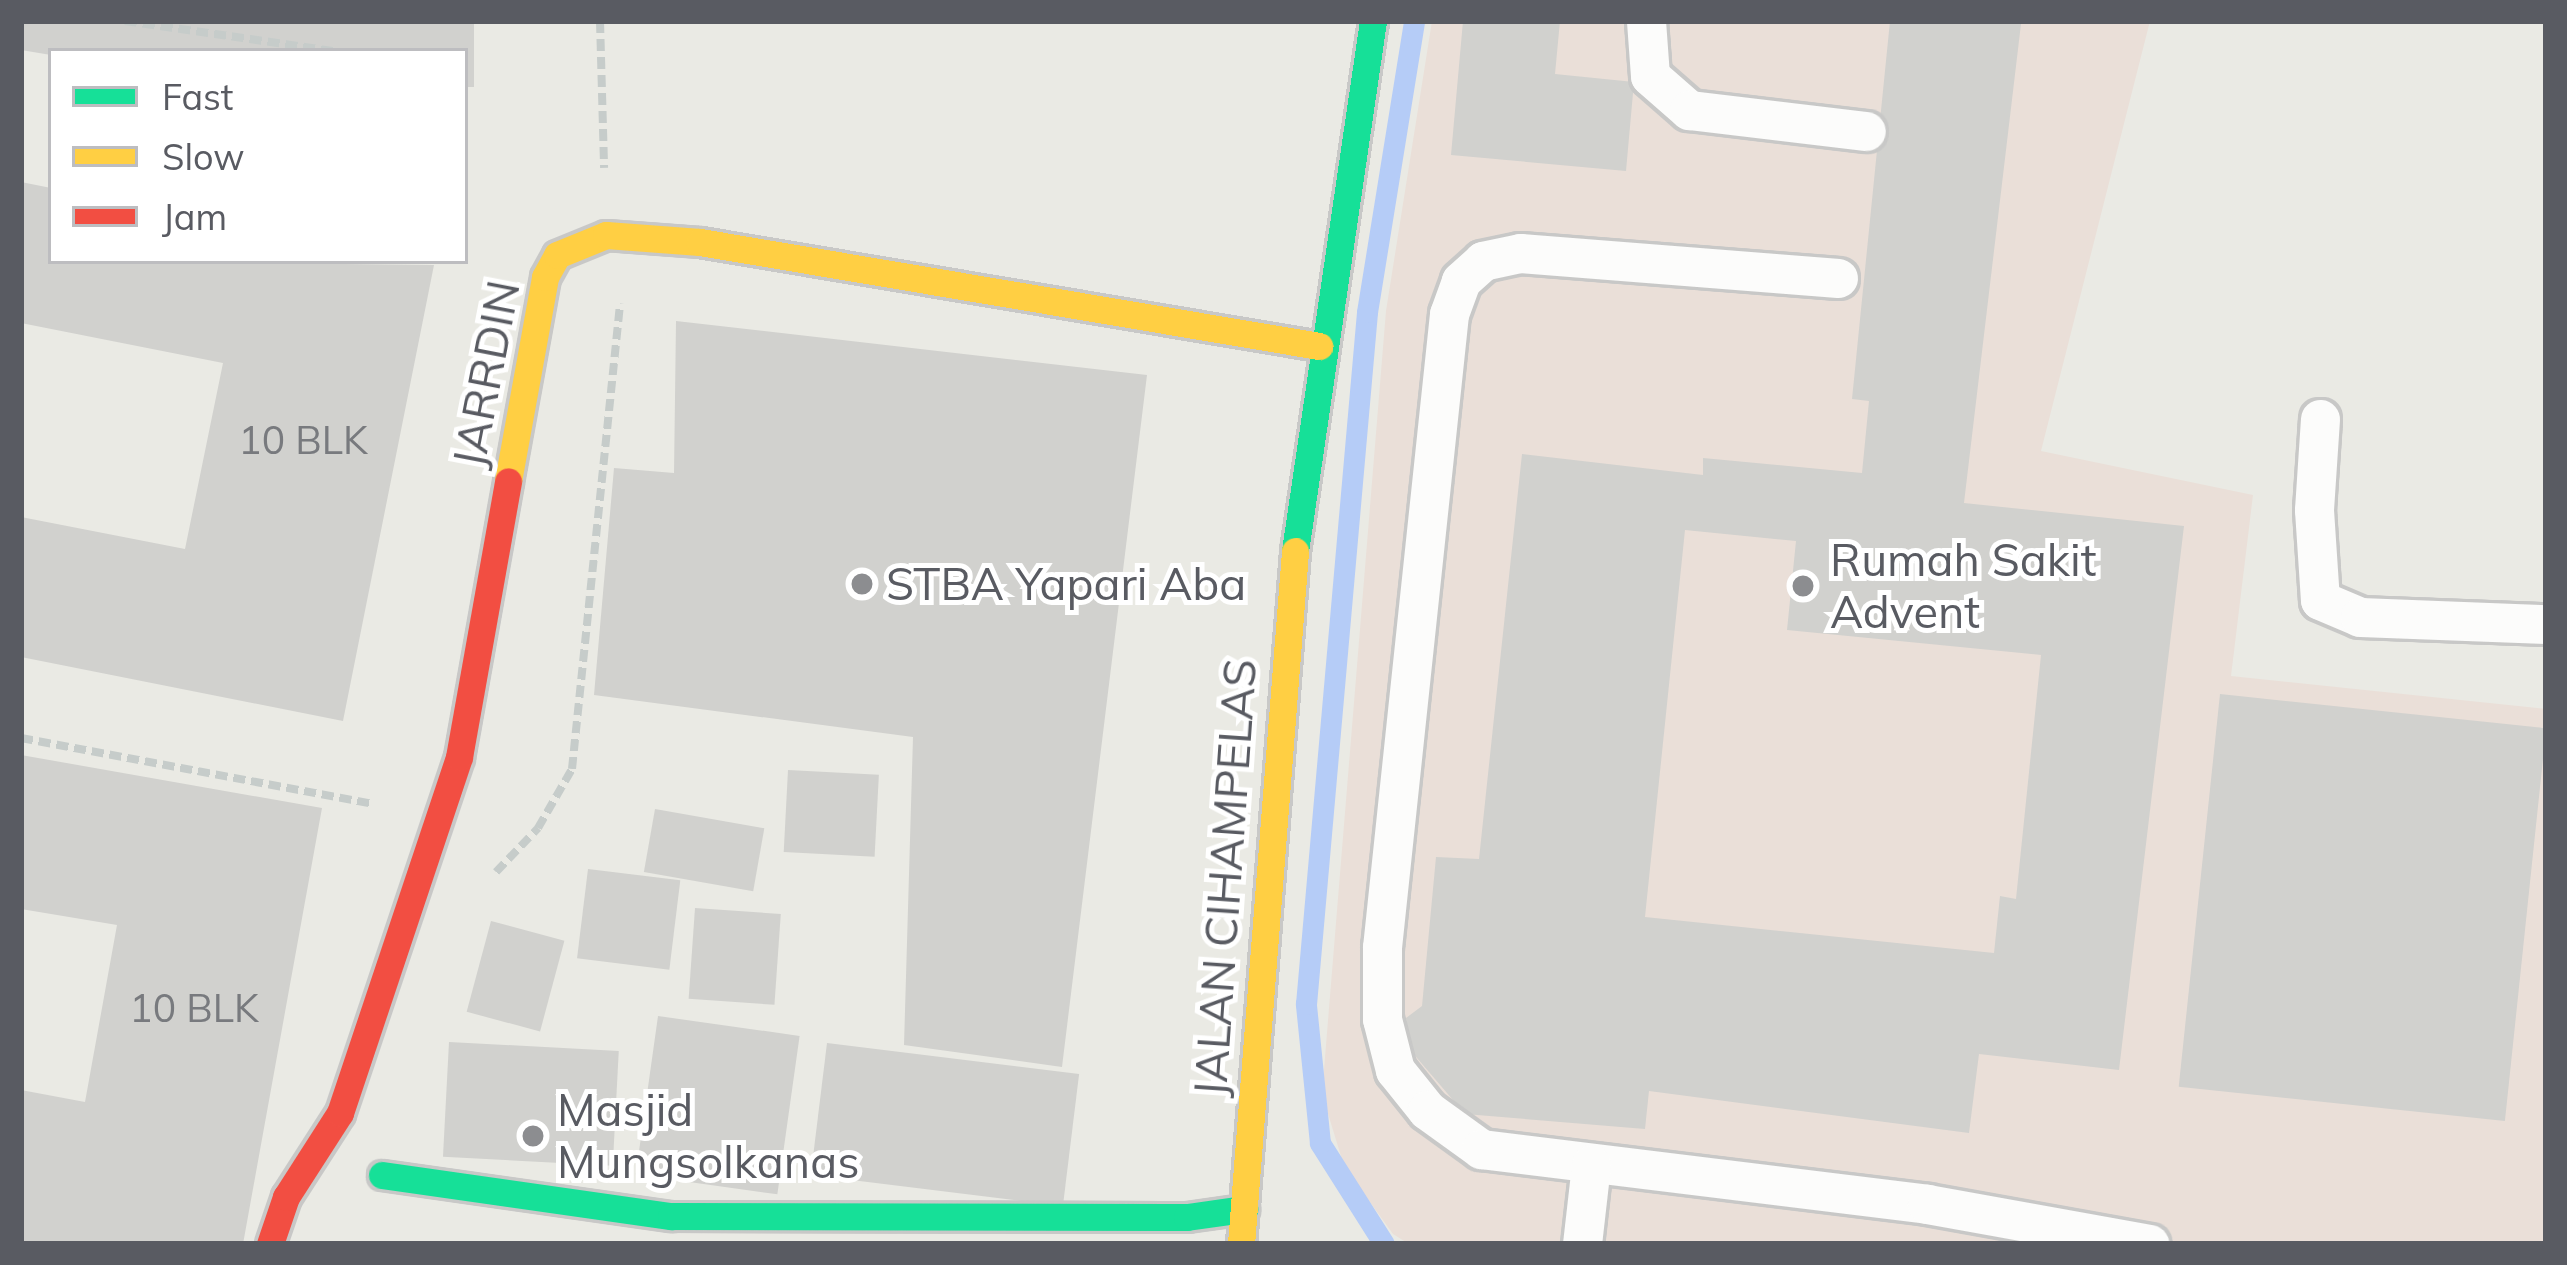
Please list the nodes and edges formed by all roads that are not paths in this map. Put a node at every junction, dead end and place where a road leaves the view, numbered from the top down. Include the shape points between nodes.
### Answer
1 (1373, 21) edge
2 (1646, 21) edge
3 (1866, 131) dead end
4 (1838, 278) dead end
5 (1319, 346) junction
6 (2320, 419) dead end
7 (2546, 624) edge
8 (1591, 1165) junction
9 (382, 1175) dead end
10 (1244, 1209) junction
11 (270, 1244) edge
12 (1241, 1244) edge
13 (1582, 1244) edge
14 (2149, 1244) edge

1 - 5 street, JALAN CIHAMPELAS
2 - 3 lane via 1650,76 1689,110
4 - 8 lane via 1520,253 1484,261 1460,281 1449,314 1382,947 1382,1019 1395,1070 1427,1109 1481,1149
5 - 10 street, JALAN CIHAMPELAS via 1283,633
5 - 11 street, JARRDIN via 700,242 605,235 557,255 545,277 460,757 340,1113 286,1197
6 - 7 lane via 2320,600 2360,616
8 - 13 lane
8 - 14 lane via 1927,1204
9 - 10 street via 671,1216 1187,1217
10 - 12 street, JALAN CIHAMPELAS

